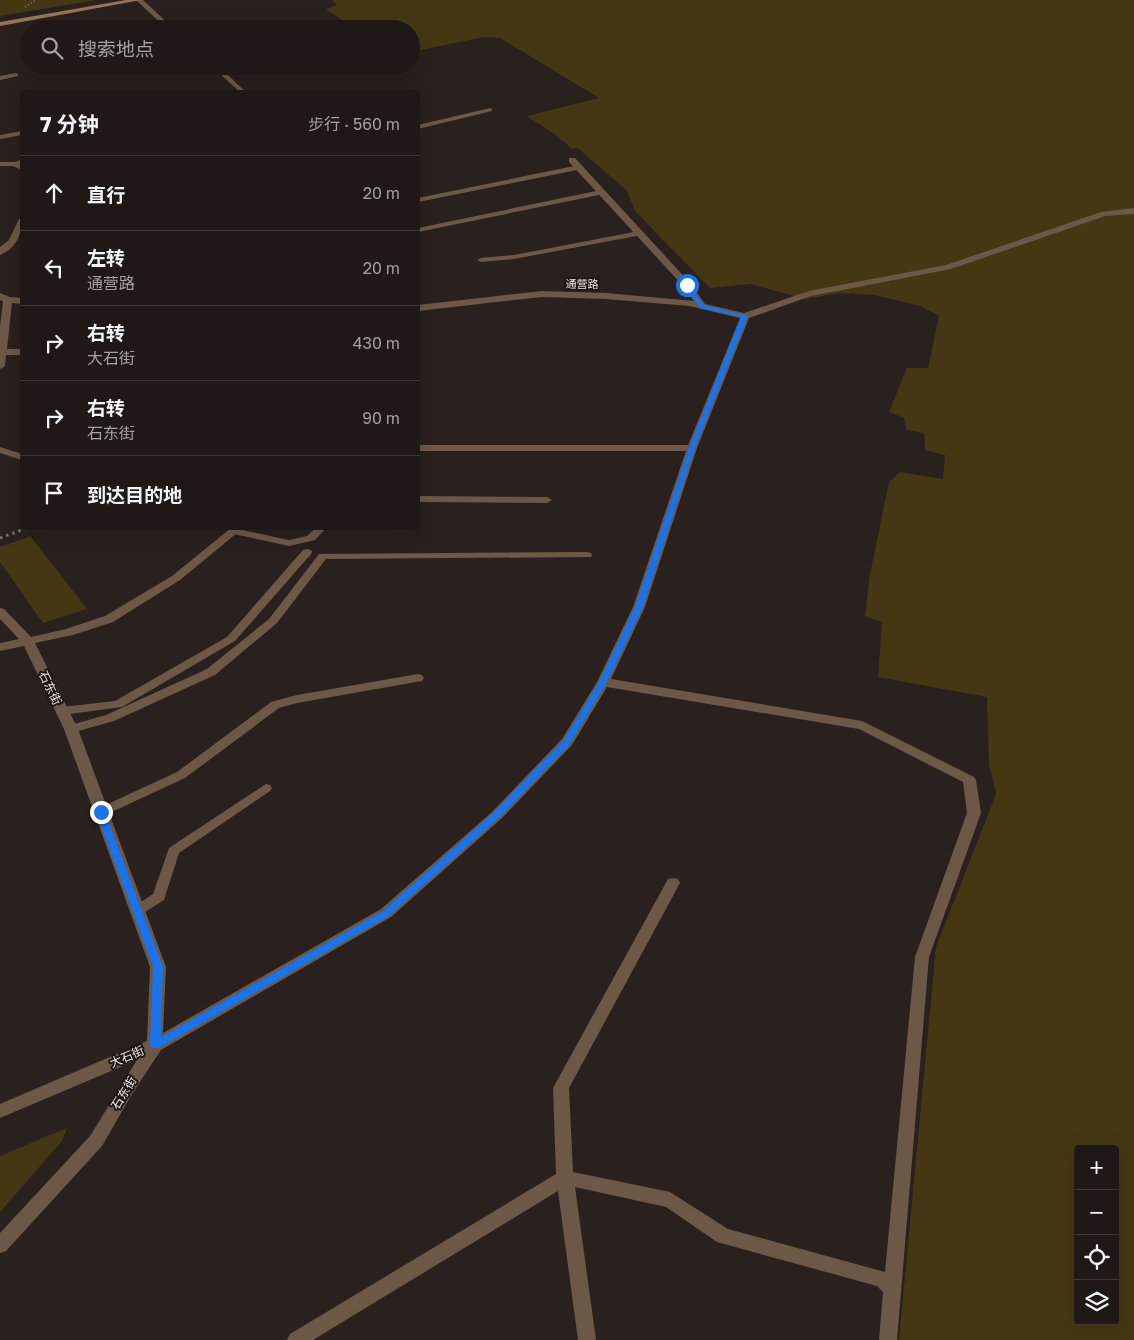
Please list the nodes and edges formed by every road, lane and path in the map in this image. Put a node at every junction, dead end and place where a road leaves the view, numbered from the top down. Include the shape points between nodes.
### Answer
1 (139, 0) edge
2 (23, 20) edge
3 (161, 20) edge
4 (20, 21) edge
5 (0, 24) edge
6 (16, 75) dead end
7 (224, 75) edge
8 (0, 78) edge
9 (241, 90) edge
10 (490, 110) dead end
11 (420, 126) edge
12 (20, 133) edge
13 (0, 137) edge
14 (572, 160) dead end
15 (0, 164) edge
16 (20, 164) edge
17 (579, 167) junction
18 (601, 192) junction
19 (420, 200) edge
20 (1134, 211) edge
21 (420, 230) edge
22 (639, 233) junction
23 (18, 241) edge
24 (0, 252) edge
25 (481, 260) dead end
26 (4, 298) edge
27 (20, 301) edge
28 (702, 306) junction
29 (420, 308) edge
30 (745, 316) junction
31 (2, 352) junction
32 (20, 352) edge
33 (0, 366) edge
34 (420, 448) edge
35 (692, 448) junction
36 (0, 450) edge
37 (20, 456) edge
38 (420, 499) edge
39 (547, 500) dead end
40 (22, 530) edge
41 (234, 530) edge
42 (239, 530) edge
43 (319, 530) edge
44 (0, 538) edge
45 (307, 552) dead end
46 (587, 555) dead end
47 (0, 612) edge
48 (27, 640) junction
49 (0, 647) edge
50 (418, 678) dead end
51 (603, 682) junction
52 (62, 711) junction
53 (71, 729) junction
54 (266, 788) dead end
55 (101, 812) junction
56 (673, 884) dead end
57 (137, 911) junction
58 (155, 1045) junction
59 (0, 1111) edge
60 (565, 1178) junction
61 (0, 1245) edge
62 (892, 1289) junction
63 (296, 1340) edge
64 (587, 1340) edge
65 (888, 1340) edge

1 - 2 street
1 - 3 lane
4 - 5 street
6 - 8 lane
7 - 9 lane
10 - 11 lane
12 - 13 street
14 - 17 street
15 - 16 street
17 - 18 street
17 - 19 lane
18 - 21 lane
18 - 22 street
20 - 30 street via 1104,214 948,268 808,294
22 - 25 lane via 514,257
22 - 28 street
23 - 24 street
26 - 27 street
26 - 31 street
28 - 29 street, 通营路 via 606,296 542,294
28 - 30 street, 通营路
30 - 35 street, 大石街
31 - 32 street
31 - 33 street
34 - 35 lane
35 - 51 street, 大石街 via 639,607
36 - 37 lane
38 - 39 lane
40 - 44 path
41 - 48 street via 176,578 109,619 69,632
42 - 43 lane via 289,543 312,538
45 - 52 lane via 231,639 118,704
46 - 53 lane via 323,556 273,621 211,672 110,718
47 - 48 street, 石东街
48 - 49 street
48 - 52 street, 石东街
50 - 55 lane via 275,705 181,775
51 - 58 street, 大石街 via 567,742 496,815 386,913
51 - 62 street via 862,725 969,780 974,813 922,957
52 - 53 street, 石东街
53 - 55 street, 石东街
54 - 57 lane via 173,851 159,897
55 - 57 street, 石东街
56 - 60 street via 561,1088
57 - 58 street, 石东街 via 158,967
58 - 59 street, 大石街
58 - 61 street, 石东街 via 96,1141
60 - 62 street via 670,1200 723,1236 882,1278
60 - 63 street
60 - 64 street
62 - 65 street

